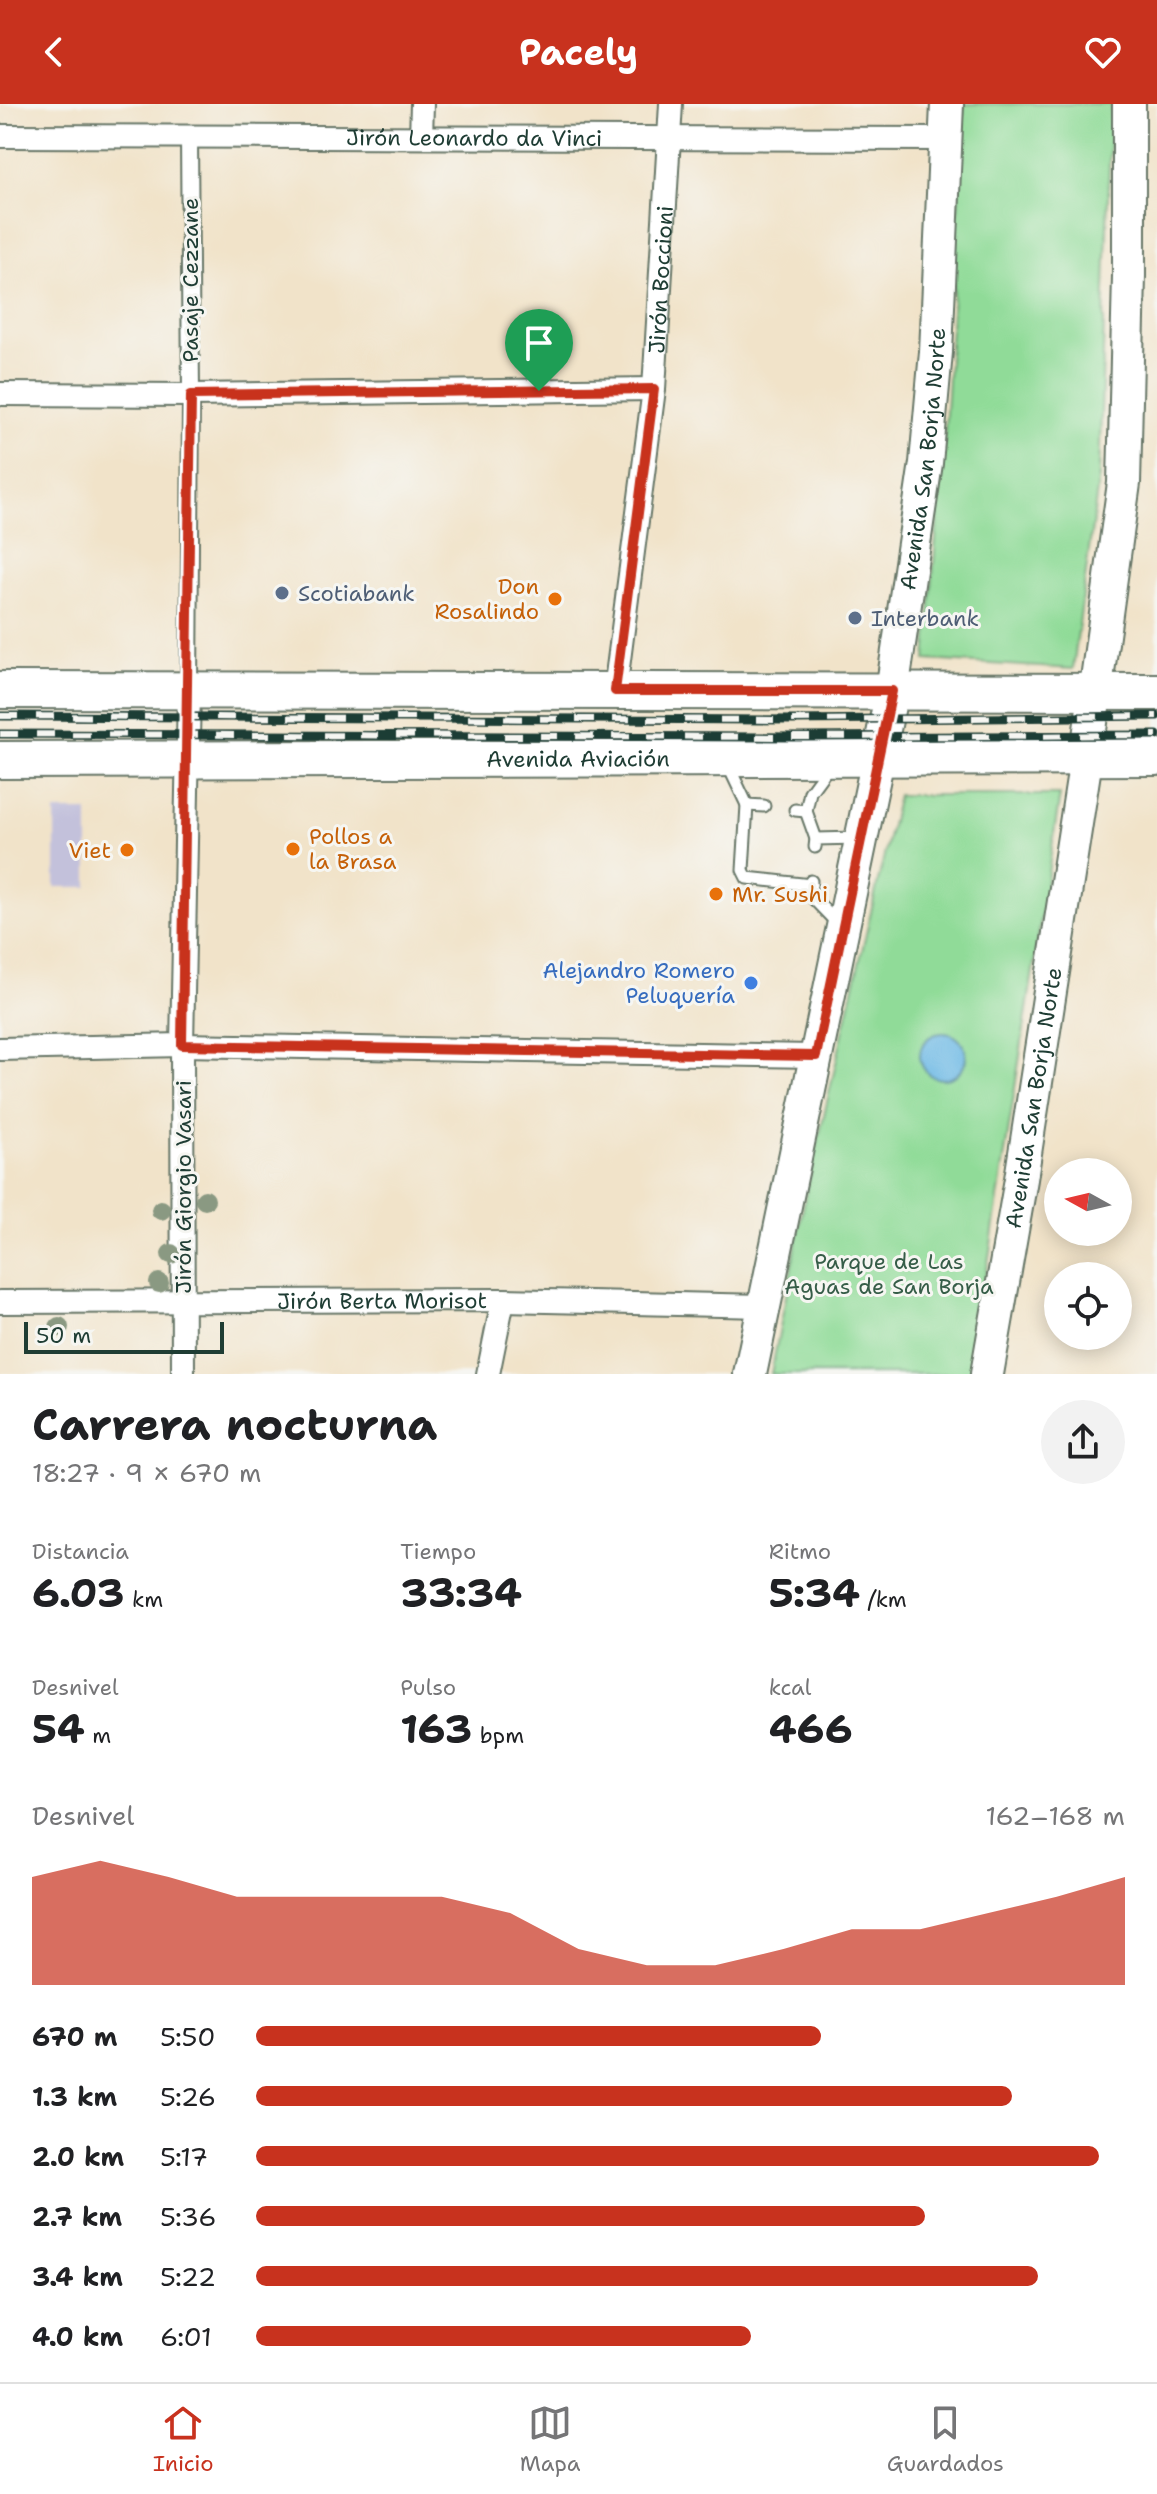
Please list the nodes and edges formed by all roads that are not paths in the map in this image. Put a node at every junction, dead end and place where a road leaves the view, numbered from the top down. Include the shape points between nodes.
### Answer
1 (422, 104) edge
2 (671, 104) edge
3 (947, 104) edge
4 (1129, 104) edge
5 (0, 136) edge
6 (189, 137) junction
7 (421, 137) junction
8 (670, 138) junction
9 (946, 139) junction
10 (654, 389) junction
11 (0, 394) edge
12 (191, 395) junction
13 (0, 690) edge
14 (189, 690) junction
15 (615, 691) junction
16 (892, 691) junction
17 (1157, 692) edge
18 (1096, 693) junction
19 (724, 757) junction
20 (836, 757) junction
21 (880, 757) junction
22 (1157, 757) edge
23 (187, 759) junction
24 (1086, 759) junction
25 (0, 760) edge
26 (747, 805) junction
27 (764, 806) dead end
28 (863, 838) junction
29 (843, 930) junction
30 (182, 1045) junction
31 (0, 1049) edge
32 (816, 1056) junction
33 (503, 1300) junction
34 (0, 1302) edge
35 (184, 1302) junction
36 (764, 1306) junction
37 (183, 1374) edge
38 (488, 1374) edge
39 (750, 1374) edge
40 (987, 1374) edge

1 - 7 street
2 - 8 street, Jirón Boccioni
3 - 9 main road, Avenida San Borja Norte
4 - 18 main road, Avenida San Borja Norte via 1124,483
5 - 6 street, Jirón Leonardo da Vinci
6 - 7 street, Jirón Leonardo da Vinci
6 - 12 street, Pasaje Cezzane
7 - 8 street, Jirón Leonardo da Vinci
8 - 9 street, Jirón Leonardo da Vinci
8 - 10 street, Jirón Boccioni
9 - 16 main road, Avenida San Borja Norte via 926,463
10 - 12 street
10 - 15 street, Jirón Boccioni
11 - 12 street
12 - 14 street, Pasaje Cezzane
13 - 14 main road
14 - 15 main road
14 - 23 street, Pasaje Cezzane
15 - 16 main road
16 - 18 main road
16 - 21 main road, Avenida San Borja Norte
17 - 18 main road
18 - 24 main road, Avenida San Borja Norte
19 - 20 main road, Avenida Aviación
19 - 23 main road, Avenida Aviación
19 - 26 lane
20 - 21 main road, Avenida Aviación
20 - 28 lane via 801,811 816,843
21 - 24 main road, Avenida Aviación
21 - 28 main road, Avenida San Borja Norte
22 - 24 main road, Avenida Aviación
23 - 25 main road, Avenida Aviación
23 - 30 street, Jirón Giorgio Vasari
24 - 40 main road, Avenida San Borja Norte
26 - 27 lane
26 - 29 lane via 747,878 811,882 810,895
28 - 29 main road, Avenida San Borja Norte
29 - 32 main road, Avenida San Borja Norte
30 - 31 street
30 - 32 street
30 - 35 street, Jirón Giorgio Vasari
32 - 36 main road, Avenida San Borja Norte
33 - 35 street, Jirón Berta Morisot
33 - 36 street, Jirón Berta Morisot
33 - 38 street
34 - 35 street, Jirón Berta Morisot
35 - 37 street, Jirón Giorgio Vasari
36 - 39 main road, Avenida San Borja Norte

